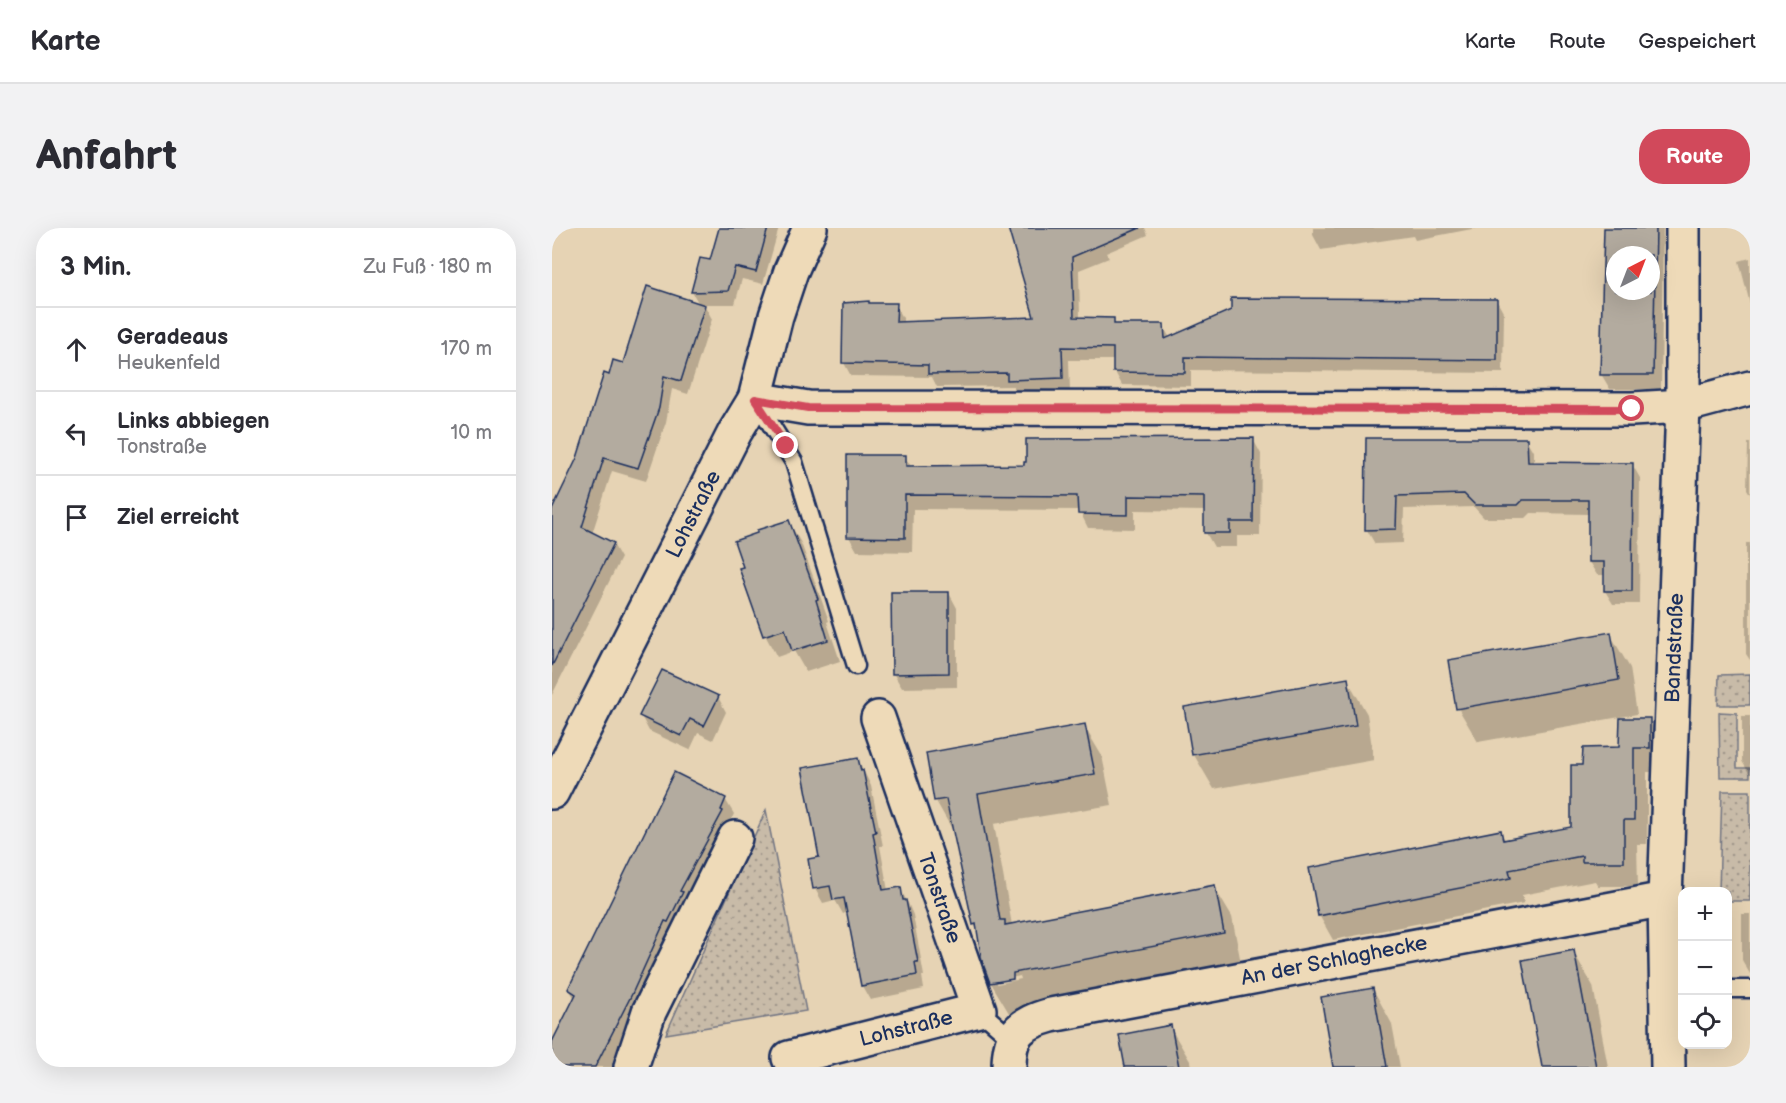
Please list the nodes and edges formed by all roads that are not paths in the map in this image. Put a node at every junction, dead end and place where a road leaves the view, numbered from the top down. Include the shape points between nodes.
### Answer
1 (810, 228) edge
2 (1683, 228) edge
3 (1750, 388) edge
4 (755, 399) junction
5 (1683, 406) junction
6 (856, 666) dead end
7 (878, 718) dead end
8 (552, 792) edge
9 (735, 838) dead end
10 (1665, 899) junction
11 (1675, 989) edge
12 (1732, 989) edge
13 (1750, 989) edge
14 (979, 1010) junction
15 (1011, 1053) edge
16 (835, 1057) edge
17 (789, 1058) dead end
18 (631, 1067) edge
19 (1668, 1067) edge

1 - 4 street, Lohstraße via 787,282
2 - 5 street, Bandstraße
3 - 5 street
4 - 5 street via 808,408
4 - 6 lane via 794,462
4 - 8 street, Lohstraße
5 - 10 street, Bandstraße
7 - 14 street, Tonstraße
9 - 18 street via 649,1012
10 - 11 street, Bandstraße
10 - 15 street, An der Schlaghecke via 1076,1008 1020,1028
11 - 19 street, Bandstraße
12 - 13 lane
14 - 15 lane, Tonstraße
14 - 16 street, Lohstraße
16 - 17 street, Lohstraße

